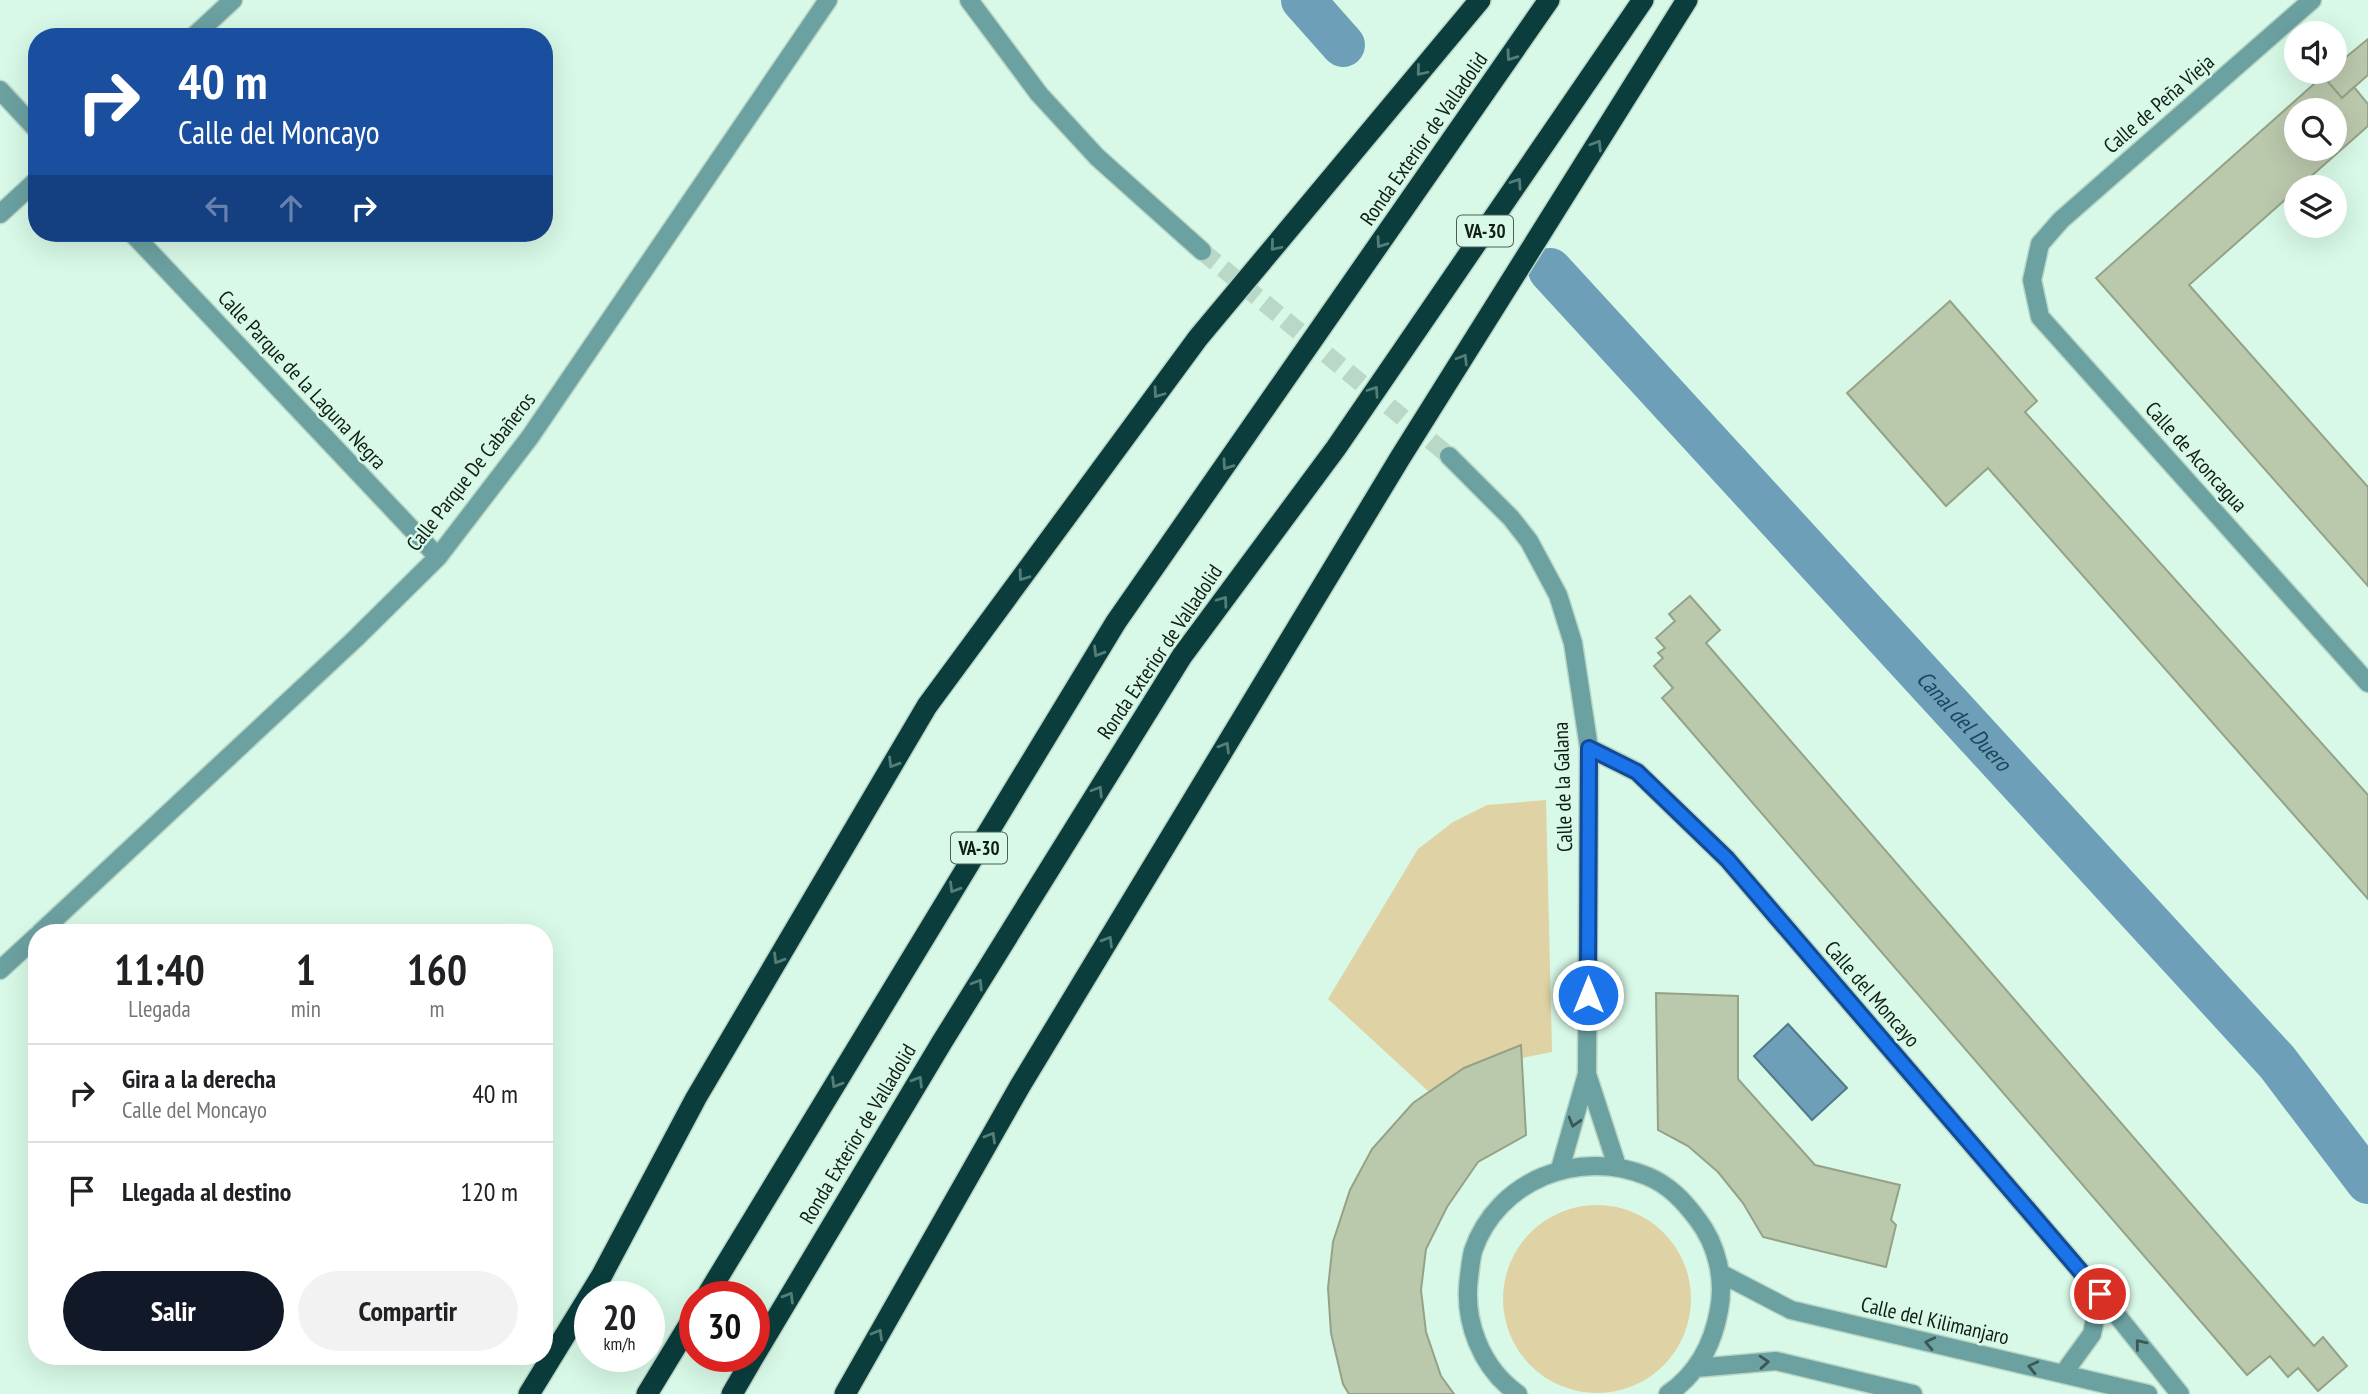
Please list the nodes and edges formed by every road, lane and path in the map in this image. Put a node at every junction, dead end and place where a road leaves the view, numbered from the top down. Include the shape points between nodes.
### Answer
1 (233, 0) edge
2 (828, 0) edge
3 (969, 0) edge
4 (1480, 0) edge
5 (1549, 0) edge
6 (1643, 0) edge
7 (1687, 0) edge
8 (2312, 0) edge
9 (203, 28) edge
10 (0, 90) edge
11 (28, 121) edge
12 (28, 188) edge
13 (0, 214) edge
14 (140, 242) edge
15 (2040, 244) joint
16 (1202, 251) tunnel mouth
17 (1449, 456) tunnel mouth
18 (438, 557) junction
19 (2368, 683) edge
20 (1589, 748) junction
21 (49, 924) edge
22 (28, 943) edge
23 (0, 970) edge
24 (1587, 1074) junction
25 (1616, 1166) junction
26 (1560, 1169) junction
27 (1720, 1273) junction
28 (716, 1281) edge
29 (2100, 1294) junction
30 (770, 1329) edge
31 (679, 1341) edge
32 (553, 1355) edge
33 (547, 1365) edge
34 (1696, 1368) junction
35 (745, 1372) edge
36 (2063, 1374) junction
37 (529, 1394) edge
38 (647, 1394) edge
39 (732, 1394) edge
40 (845, 1394) edge
41 (1518, 1394) edge
42 (1668, 1394) edge
43 (1913, 1394) edge
44 (2148, 1394) edge
45 (2180, 1394) edge

1 - 9 street
2 - 18 street, Calle Parque De Cabañeros via 530,437
3 - 16 street via 1039,94 1097,157
4 -> 32 highway via 1198,338 927,706 696,1098 602,1275
5 -> 28 highway, Ronda Exterior de Valladolid / VA-30 via 1116,622
30 -> 6 highway, Ronda Exterior de Valladolid / VA-30 via 1182,656 1336,448
40 -> 7 highway via 1034,1062 1400,458
8 - 15 street, Calle de Peña Vieja
10 - 11 street
12 - 13 street
14 - 18 street, Calle Parque de la Laguna Negra
15 - 19 street, Calle de Aconcagua via 2032,279 2040,317
17 - 20 street, Calle de la Galana via 1511,518 1558,595 1573,643
18 - 21 street, Calle Parque De Cabañeros
20 - 24 street, Calle de la Galana
20 - 29 street, Calle del Moncayo via 1637,772 1727,859
22 - 23 street, Calle Parque De Cabañeros
24 - 25 street, Calle de la Galana
24 -> 26 street, Calle de la Galana
25 - 26 street
25 - 27 street via 1648,1176 1684,1201 1706,1230
26 - 41 street via 1515,1192 1493,1214 1472,1253 1467,1295 1476,1342 1497,1375
27 - 34 street via 1717,1326
36 -> 27 street, Calle del Kilimanjaro via 1790,1310
29 - 36 street via 2092,1334
45 -> 29 street, Calle del Moncayo
31 - 38 highway
33 -> 37 highway
34 - 42 street
34 -> 43 street via 1776,1361
35 - 39 highway, Ronda Exterior de Valladolid / VA-30
36 - 44 street, Calle del Kilimanjaro

